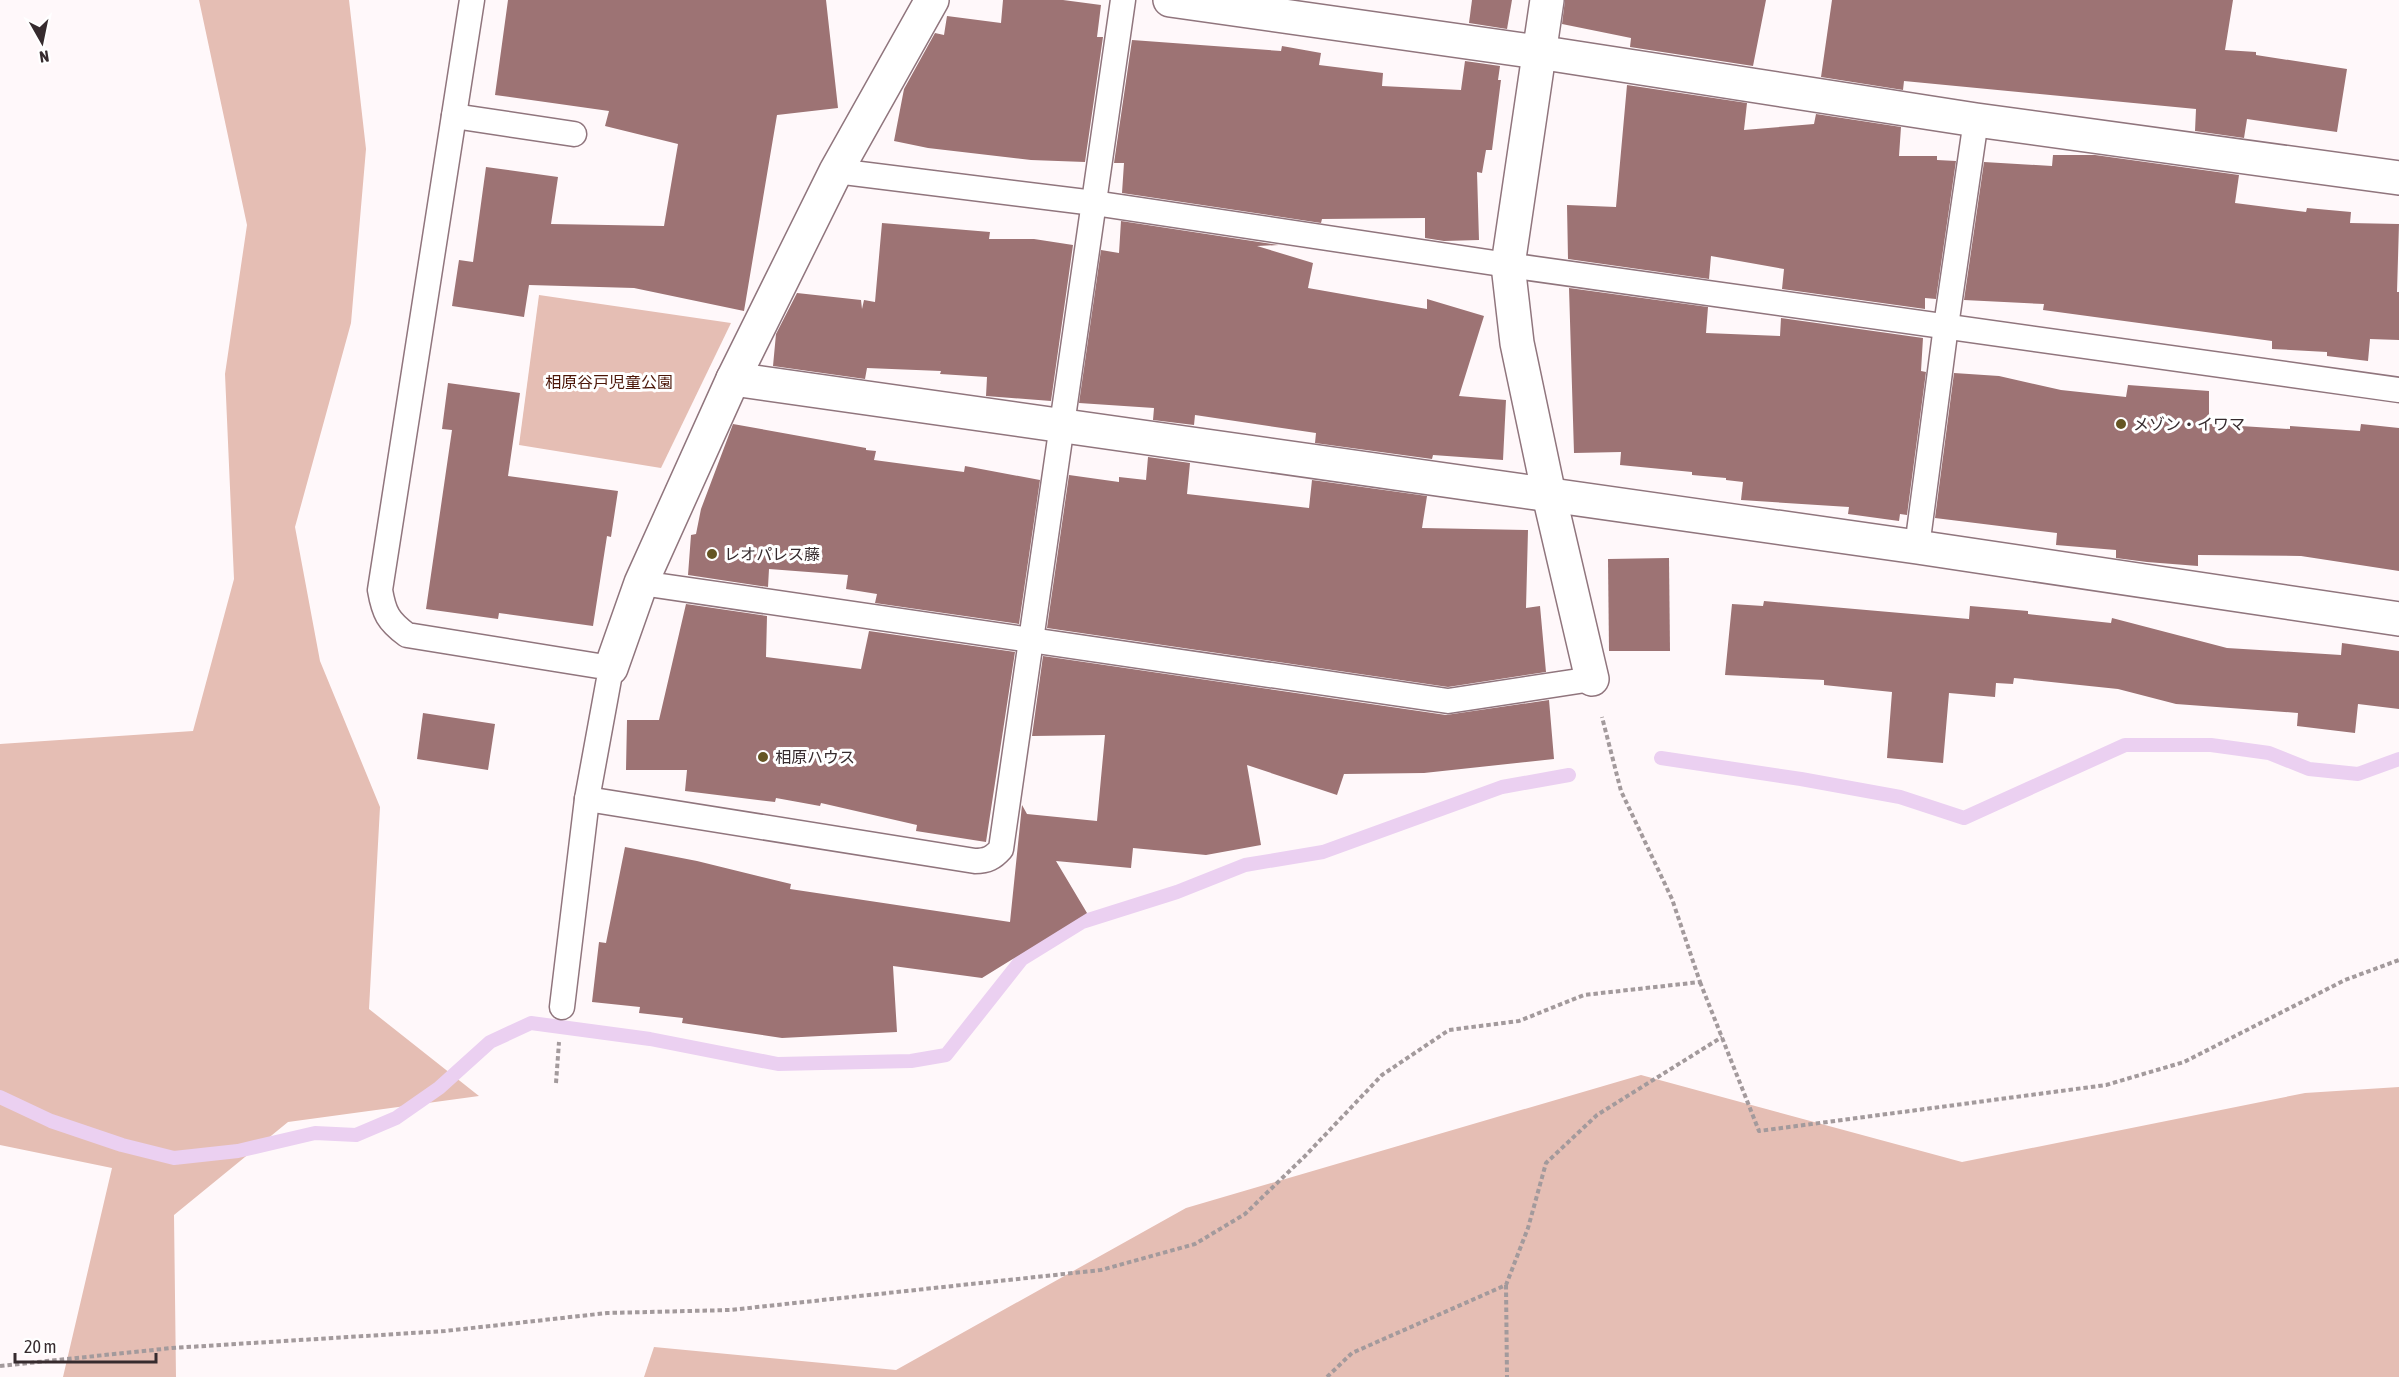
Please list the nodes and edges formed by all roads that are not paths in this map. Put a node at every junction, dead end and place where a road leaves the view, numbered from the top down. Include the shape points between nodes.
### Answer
1 (472, 0) edge
2 (932, 0) edge
3 (1122, 0) edge
4 (1170, 0) edge
5 (1547, 0) edge
6 (1538, 52) junction
7 (454, 116) junction
8 (1976, 120) junction
9 (574, 134) dead end
10 (836, 171) junction
11 (2399, 178) edge
12 (1094, 203) junction
13 (1508, 265) junction
14 (1946, 326) junction
15 (733, 380) junction
16 (2399, 390) edge
17 (1062, 425) junction
18 (1549, 495) junction
19 (1917, 547) junction
20 (640, 583) junction
21 (2399, 619) edge
22 (1032, 641) junction
23 (611, 668) junction
24 (1592, 679) joint
25 (587, 799) junction
26 (562, 1007) dead end

1 - 7 lane
2 - 10 street
3 - 12 lane
4 - 6 street
5 - 6 street
6 - 8 street
6 - 13 street
7 - 9 lane
7 - 23 lane via 380,590 383,608 392,624 407,635
8 - 11 street
8 - 14 lane
10 - 12 lane
10 - 15 street
12 - 13 lane
12 - 17 lane
13 - 14 lane
13 - 18 street via 1517,343
14 - 16 lane
14 - 19 lane
15 - 17 street
15 - 20 street
17 - 18 street
17 - 22 lane
18 - 19 street
18 - 24 street
19 - 21 street
20 - 22 lane
20 - 23 street
22 - 24 lane via 1448,701
22 - 25 lane via 1001,849 986,861
23 - 25 lane
25 - 26 lane

